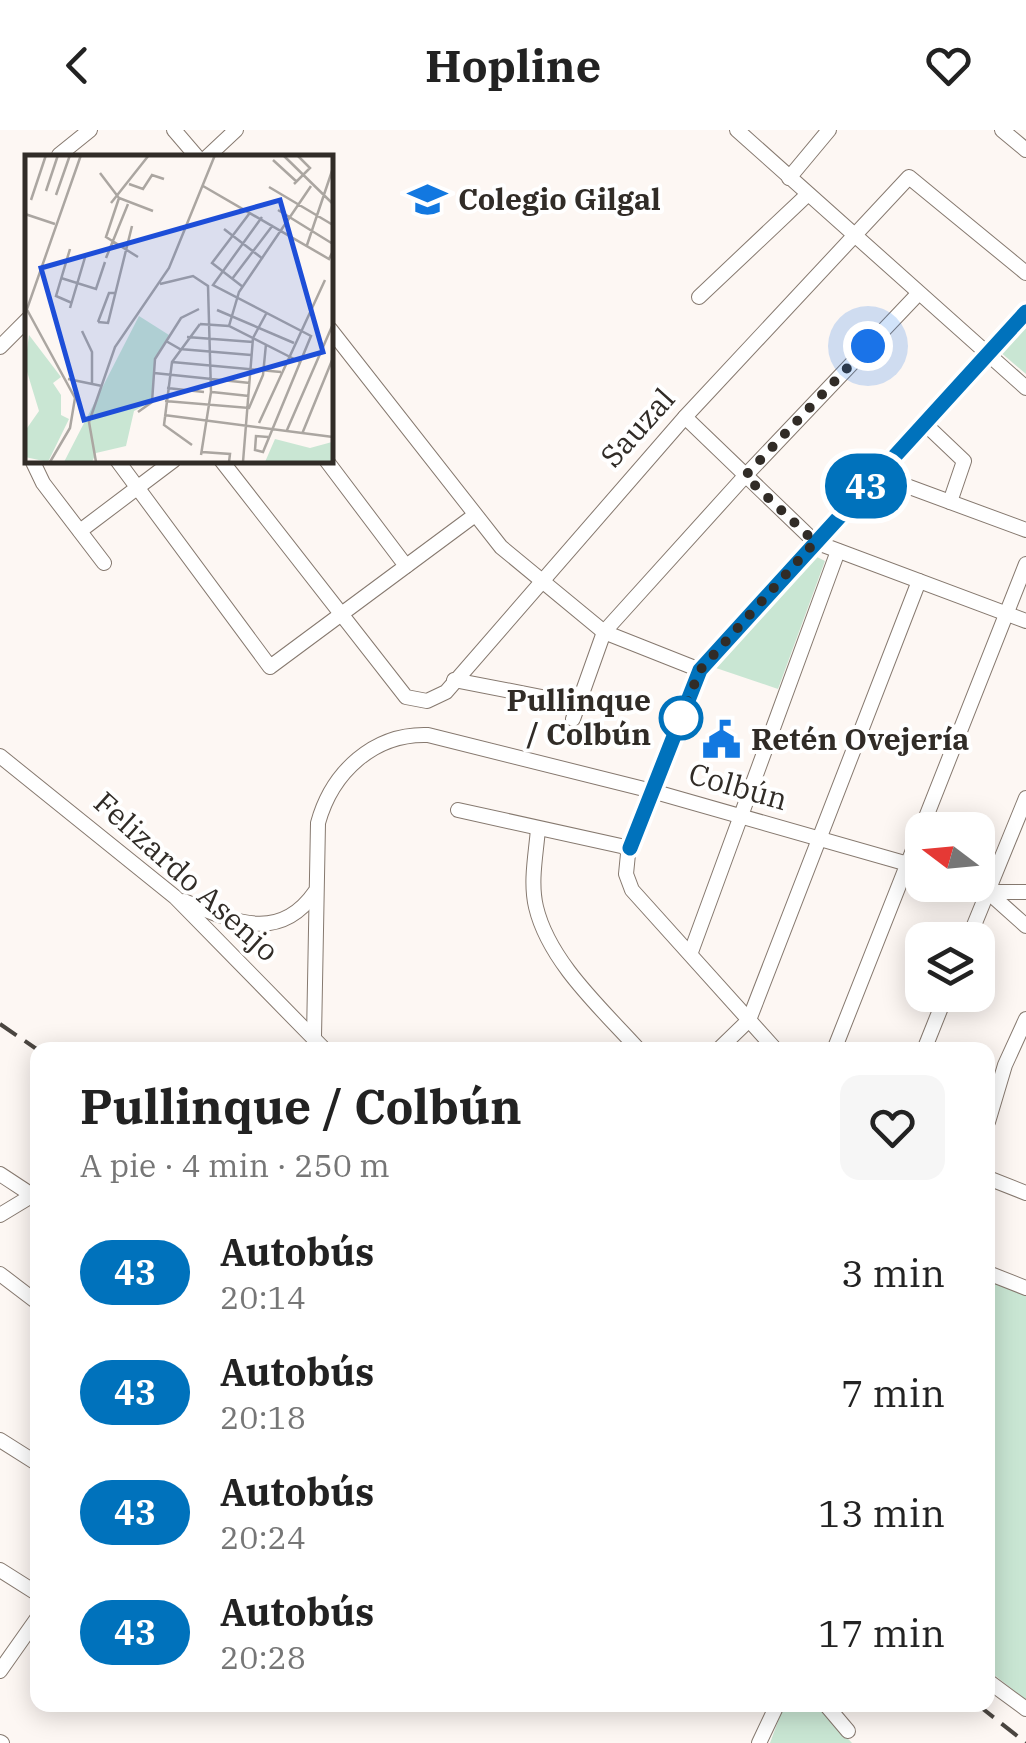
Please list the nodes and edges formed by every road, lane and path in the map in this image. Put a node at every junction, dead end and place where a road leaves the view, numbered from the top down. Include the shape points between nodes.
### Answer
1 (90, 130) edge
2 (174, 130) edge
3 (236, 130) edge
4 (737, 130) edge
5 (829, 130) edge
6 (1002, 130) edge
7 (1026, 150) edge
8 (59, 154) dead end
9 (195, 155) edge
10 (209, 155) edge
11 (789, 178) junction
12 (807, 195) junction
13 (852, 236) junction
14 (1026, 273) edge
15 (918, 294) junction
16 (698, 297) dead end
17 (1026, 312) edge
18 (25, 323) edge
19 (332, 337) edge
20 (0, 347) edge
21 (986, 356) junction
22 (1026, 388) edge
23 (685, 417) junction
24 (924, 423) junction
25 (33, 462) edge
26 (118, 462) edge
27 (171, 462) edge
28 (223, 462) edge
29 (328, 462) edge
30 (878, 474) junction
31 (745, 476) junction
32 (138, 488) junction
33 (950, 502) junction
34 (475, 515) junction
35 (1026, 530) edge
36 (80, 531) junction
37 (815, 542) junction
38 (838, 551) junction
39 (104, 562) dead end
40 (1026, 564) edge
41 (406, 566) junction
42 (541, 579) junction
43 (918, 581) junction
44 (1006, 614) junction
45 (340, 615) junction
46 (1026, 621) edge
47 (604, 632) junction
48 (700, 670) junction
49 (454, 680) junction
50 (578, 698) junction
51 (573, 719) dead end
52 (0, 756) edge
53 (652, 791) junction
54 (1026, 798) edge
55 (458, 810) dead end
56 (934, 812) edge
57 (741, 817) junction
58 (538, 829) junction
59 (819, 839) junction
60 (630, 848) junction
61 (905, 863) edge
62 (995, 875) edge
63 (905, 889) edge
64 (316, 890) junction
65 (995, 892) edge
66 (1026, 892) edge
67 (174, 897) junction
68 (995, 898) edge
69 (1026, 926) edge
70 (691, 952) junction
71 (939, 1012) edge
72 (1026, 1019) edge
73 (749, 1020) junction
74 (314, 1037) junction
75 (318, 1042) edge
76 (632, 1042) edge
77 (726, 1042) edge
78 (769, 1042) edge
79 (838, 1042) edge
80 (927, 1042) edge
81 (995, 1099) edge
82 (0, 1174) edge
83 (995, 1181) edge
84 (30, 1192) edge
85 (1026, 1193) edge
86 (30, 1199) edge
87 (0, 1215) edge
88 (0, 1274) edge
89 (995, 1276) edge
90 (1026, 1288) edge
91 (30, 1297) edge
92 (0, 1440) edge
93 (30, 1459) edge
94 (0, 1570) edge
95 (30, 1589) edge
96 (30, 1628) edge
97 (0, 1670) edge
98 (995, 1686) edge
99 (1026, 1709) edge
100 (774, 1712) edge
101 (832, 1712) edge
102 (848, 1731) dead end
103 (758, 1743) edge

1 - 8 street
2 - 9 street
3 - 10 street
4 - 11 street
5 - 11 street
6 - 7 street
11 - 12 street
12 - 13 street
12 - 16 street
13 - 14 street, Sauzal via 909,176
13 - 15 street
13 - 23 street, Sauzal
15 - 21 street
15 - 31 street
17 - 21 street
18 - 20 street
19 - 34 street
21 - 22 street
21 - 24 street
23 - 31 street
23 - 42 street, Sauzal
24 - 30 street
24 - 33 street via 964,460
25 - 36 street
26 - 32 street
27 - 32 street
28 - 45 street
29 - 41 street
30 - 33 street
30 - 37 street
31 - 37 street
31 - 47 street
32 - 36 street
32 - 45 street via 270,667
33 - 35 street
34 - 41 street
34 - 42 street
36 - 39 street
37 - 38 street
37 - 48 street
38 - 43 street
38 - 57 street
40 - 44 street
41 - 45 street
42 - 47 street
42 - 49 street, Sauzal
43 - 44 street
43 - 59 street
44 - 46 street
44 - 56 street
45 - 49 street, Sauzal via 406,697 434,699
47 - 48 street
47 - 50 street
48 - 53 street
49 - 50 street via 562,701
50 - 51 street
52 - 67 street, Felizardo Asenjo
53 - 57 street, Colbún
53 - 60 street
53 - 64 street, Colbún via 428,735 398,737 364,754 327,796 316,834
54 - 62 street
55 - 58 street
57 - 59 street, Colbún
57 - 70 street
58 - 60 street
58 - 76 street via 535,902 542,929
59 - 61 street, Colbún
59 - 73 street
60 - 70 street via 625,868 632,890
63 - 79 street
64 - 67 street via 289,918 259,926 231,922
64 - 74 street, Colbún
65 - 66 street
67 - 74 street, Felizardo Asenjo
68 - 69 street
70 - 73 street
71 - 80 street
72 - 81 street
73 - 77 street
73 - 78 street
74 - 75 street, Felizardo Asenjo
82 - 84 street
83 - 85 street
86 - 87 street
88 - 91 street
89 - 90 street
92 - 93 street
94 - 95 street
96 - 97 street
98 - 99 street
100 - 103 street
101 - 102 street

